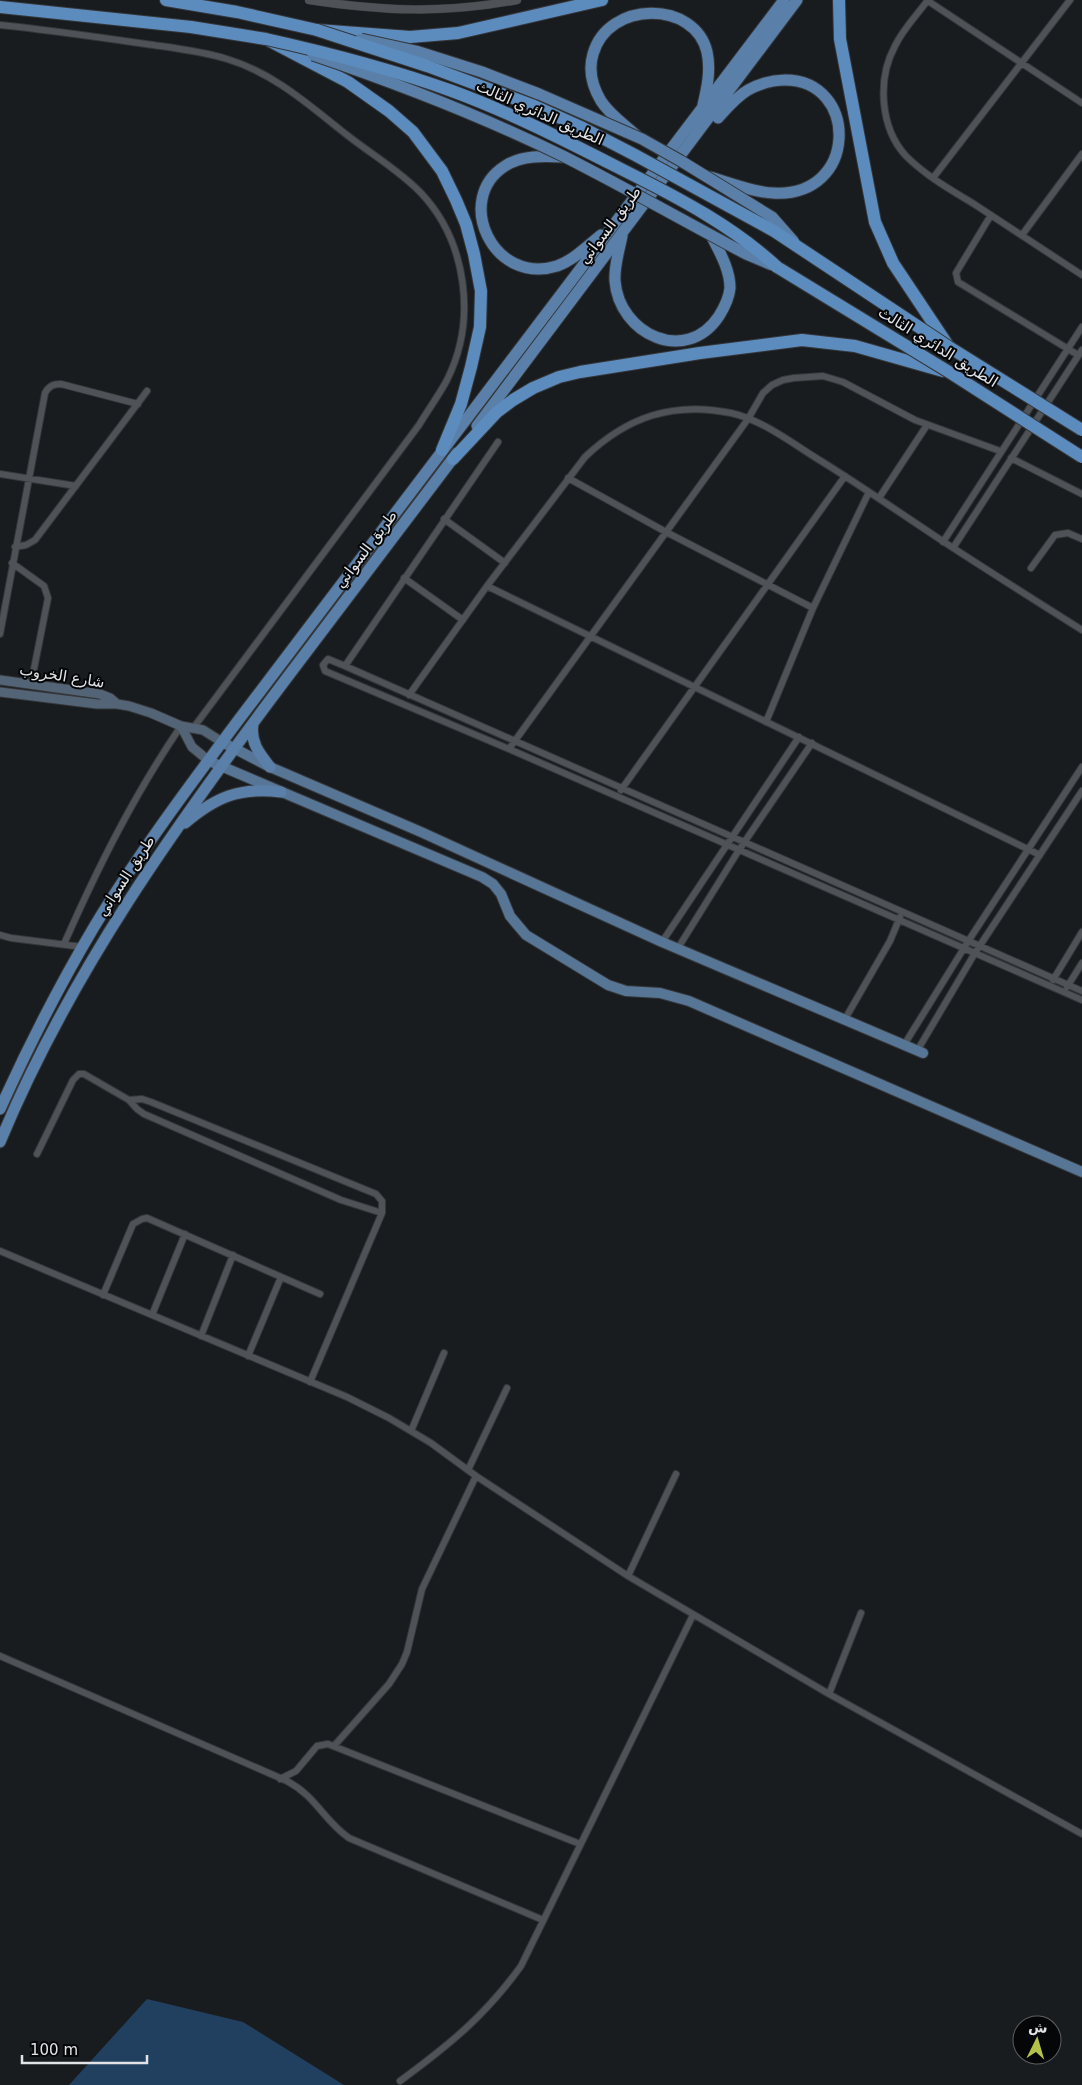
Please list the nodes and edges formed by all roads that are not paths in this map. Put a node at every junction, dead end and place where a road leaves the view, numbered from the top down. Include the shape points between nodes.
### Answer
1 (166, 0) edge
2 (309, 0) edge
3 (517, 0) edge
4 (602, 0) edge
5 (784, 0) edge
6 (798, 0) edge
7 (839, 0) edge
8 (928, 0) edge
9 (1070, 0) edge
10 (0, 7) edge
11 (0, 25) edge
12 (317, 30) junction
13 (266, 39) junction
14 (1021, 63) junction
15 (1082, 103) edge
16 (702, 109) junction
17 (642, 139) junction
18 (683, 153) junction
19 (1082, 154) edge
20 (565, 157) junction
21 (708, 177) junction
22 (932, 178) junction
23 (991, 216) junction
24 (618, 230) junction
25 (711, 235) junction
26 (1022, 235) junction
27 (796, 245) junction
28 (777, 267) junction
29 (1082, 275) edge
30 (1082, 327) edge
31 (949, 347) junction
32 (1066, 348) junction
33 (1080, 353) edge
34 (949, 372) junction
35 (147, 391) dead end
36 (138, 404) junction
37 (748, 419) junction
38 (927, 425) junction
39 (1082, 430) edge
40 (498, 442) dead end
41 (442, 450) junction
42 (1000, 452) junction
43 (1082, 457) edge
44 (1011, 458) junction
45 (452, 459) junction
46 (0, 474) edge
47 (845, 476) junction
48 (29, 478) junction
49 (568, 478) junction
50 (76, 486) junction
51 (869, 492) junction
52 (1082, 494) edge
53 (879, 498) junction
54 (444, 519) junction
55 (666, 532) junction
56 (1082, 539) edge
57 (943, 542) junction
58 (15, 547) junction
59 (953, 548) junction
60 (12, 563) junction
61 (505, 563) junction
62 (1031, 568) dead end
63 (404, 578) junction
64 (767, 585) junction
65 (487, 586) junction
66 (813, 608) junction
67 (463, 620) junction
68 (1082, 621) edge
69 (1079, 628) edge
70 (0, 634) edge
71 (591, 636) junction
72 (345, 666) junction
73 (0, 680) edge
74 (31, 684) junction
75 (695, 686) junction
76 (0, 692) edge
77 (409, 696) junction
78 (117, 704) junction
79 (766, 722) junction
80 (252, 724) junction
81 (181, 726) junction
82 (194, 728) junction
83 (799, 737) junction
84 (515, 741) junction
85 (222, 742) junction
86 (812, 743) junction
87 (233, 749) junction
88 (509, 749) junction
89 (209, 760) junction
90 (220, 766) junction
91 (270, 767) junction
92 (1082, 767) edge
93 (622, 788) junction
94 (1082, 791) edge
95 (281, 792) junction
96 (616, 796) junction
97 (174, 832) junction
98 (421, 832) junction
99 (731, 837) junction
100 (744, 842) junction
101 (726, 844) junction
102 (412, 847) junction
103 (1028, 849) junction
104 (739, 850) junction
105 (1040, 855) junction
106 (903, 911) junction
107 (899, 920) junction
108 (1082, 932) edge
109 (0, 935) edge
110 (969, 940) junction
111 (662, 942) junction
112 (64, 944) junction
113 (980, 945) junction
114 (82, 947) junction
115 (678, 948) junction
116 (964, 948) junction
117 (975, 953) junction
118 (1082, 962) edge
119 (70, 970) junction
120 (82, 977) junction
121 (1054, 978) junction
122 (1069, 985) junction
123 (1050, 986) junction
124 (1082, 991) edge
125 (1064, 992) junction
126 (1082, 1000) edge
127 (845, 1020) junction
128 (904, 1045) junction
129 (920, 1052) joint
130 (129, 1100) junction
131 (0, 1109) edge
132 (0, 1142) edge
133 (36, 1154) dead end
134 (1082, 1172) edge
135 (382, 1214) junction
136 (185, 1234) junction
137 (0, 1252) edge
138 (233, 1255) junction
139 (281, 1277) junction
140 (320, 1294) dead end
141 (103, 1295) junction
142 (152, 1316) junction
143 (201, 1336) junction
144 (444, 1353) dead end
145 (248, 1356) junction
146 (310, 1382) junction
147 (507, 1388) dead end
148 (412, 1431) junction
149 (468, 1470) junction
150 (676, 1474) dead end
151 (476, 1476) junction
152 (628, 1576) junction
153 (861, 1613) dead end
154 (693, 1615) junction
155 (0, 1656) edge
156 (829, 1694) junction
157 (334, 1746) junction
158 (280, 1779) junction
159 (1082, 1834) edge
160 (580, 1844) junction
161 (543, 1920) junction
162 (400, 2080) dead end

1 - 12 highway, الطريق الدائري الثالث
2 - 3 street via 429,11
4 - 12 highway via 458,33 410,37
5 - 16 highway, طريق السواني
6 - 18 highway, طريق السواني
7 - 31 highway via 840,39 875,222 893,263
8 - 14 street
8 - 22 street via 894,46 887,67 884,95 887,120 900,147
9 - 14 street
10 - 13 highway, الطريق الدائري الثالث via 191,27
11 - 82 street via 214,55 265,74 310,105 420,192 442,222 459,260 463,316 458,348 447,380 419,425
12 - 17 highway, الطريق الدائري الثالث, bridge via 416,51 466,67 539,94
12 - 27 highway, الطريق الدائري الثالث, bridge via 532,105 583,128
13 - 20 highway, الطريق الدائري الثالث, bridge via 404,86
13 - 28 highway, الطريق الدائري الثالث, bridge via 418,80 526,123 673,196 749,243
13 - 41 highway via 348,82 389,111 430,154 456,200 474,254 481,291 480,326 461,404
14 - 15 street
14 - 22 street
16 - 17 highway, bridge via 709,63 696,28 687,19 664,8 627,12 616,18 599,37 591,62 591,76 601,101 610,113
16 - 24 highway, طريق السواني
17 - 21 highway, الطريق الدائري الثالث, bridge
18 - 21 highway via 739,97 758,85 780,80 801,82 820,93 832,108 839,132 838,150 832,167 815,183 794,191 771,194
18 - 24 highway, طريق السواني
19 - 26 street
20 - 24 highway via 524,159 504,167 493,177 482,204 485,233 492,246 515,264 544,269 558,266
20 - 25 highway, الطريق الدائري الثالث, bridge
21 - 27 highway, الطريق الدائري الثالث, bridge via 772,217
22 - 23 street
23 - 26 street
23 - 32 street via 956,273 958,282
24 - 25 highway via 615,281 618,296 635,325 647,334 667,341 684,340 705,331 726,303 729,279
24 - 41 highway, طريق السواني
24 - 45 highway, طريق السواني
25 - 28 highway, الطريق الدائري الثالث, bridge
26 - 29 street
27 - 31 highway, الطريق الدائري الثالث, bridge
28 - 34 highway, الطريق الدائري الثالث, bridge
30 - 32 street
31 - 39 highway, الطريق الدائري الثالث, bridge
32 - 33 street
32 - 42 street
33 - 44 street
34 - 43 highway, الطريق الدائري الثالث, bridge
34 - 45 highway, bridge via 836,343 802,340 580,372 559,377 513,400
35 - 36 street
36 - 48 street via 61,384 52,386 45,393
36 - 50 street
37 - 38 street via 763,393 772,385 783,380 814,376 843,382
37 - 47 street
37 - 49 street via 712,410 688,409 642,418 603,440
37 - 55 street
38 - 42 street
38 - 53 street
40 - 54 street
41 - 85 highway, طريق السواني
42 - 57 street
44 - 52 street
44 - 59 street
45 - 80 highway, طريق السواني
46 - 48 street
47 - 51 street
47 - 64 street
48 - 50 street
48 - 58 street
49 - 55 street
49 - 61 street
50 - 58 street via 35,540
51 - 53 street
51 - 66 street
53 - 57 street
54 - 61 street
54 - 63 street
55 - 64 street
55 - 71 street
56 - 62 street via 1068,532 1055,535
57 - 59 street
58 - 60 street
59 - 69 street
60 - 70 street
60 - 74 street via 44,586 48,598
61 - 65 street
63 - 67 street
63 - 72 street
64 - 66 street
64 - 75 street
65 - 67 street
65 - 71 street
66 - 79 street
67 - 77 street
68 - 69 street
71 - 75 street
71 - 84 street
72 - 77 street
72 - 88 street via 328,659 323,667 325,671
73 - 74 main road, شارع الخروب
74 - 78 main road, شارع الخروب via 100,694
75 - 79 street
75 - 93 street
76 - 78 main road, شارع الخروب
77 - 84 street
78 - 81 main road, شارع الخروب via 151,713
79 - 83 street
80 - 87 highway, طريق السواني
80 - 91 highway via 255,746
81 - 82 main road, شارع الخروب
81 - 89 main road via 192,747
81 - 112 street via 130,806
82 - 85 main road, شارع الخروب
83 - 86 street
83 - 99 street
84 - 88 street
84 - 93 street
85 - 87 main road
85 - 89 highway, طريق السواني
86 - 100 street
86 - 103 street
87 - 90 highway, طريق السواني
87 - 91 main road
88 - 96 street
89 - 90 main road
89 - 114 highway, طريق السواني via 138,860
90 - 95 main road
90 - 97 highway, طريق السواني
91 - 98 main road
92 - 103 street
93 - 96 street
93 - 99 street
94 - 105 street
95 - 97 highway via 251,790 234,793 204,808
95 - 102 main road
96 - 101 street
97 - 120 highway, طريق السواني via 124,906
98 - 102 main road
98 - 111 main road
99 - 100 street
99 - 101 street
100 - 104 street
100 - 106 street
101 - 104 street
101 - 111 street
102 - 134 main road via 488,880 501,894 510,916 526,935 613,988 660,993 689,1001
103 - 105 street
103 - 110 street
104 - 107 street
104 - 115 street
105 - 113 street
106 - 107 street
106 - 110 street
107 - 116 street
107 - 127 street
108 - 121 street
109 - 112 street
110 - 113 street
110 - 116 street
111 - 115 main road
112 - 114 street
113 - 117 street
113 - 121 street
114 - 119 highway, طريق السواني
115 - 127 main road
116 - 117 street
116 - 128 street
117 - 123 street
117 - 129 street
118 - 122 street
119 - 120 highway
119 - 131 highway, طريق السواني
120 - 132 highway, طريق السواني
121 - 122 street
121 - 123 street
122 - 124 street
122 - 125 street
123 - 125 street
125 - 126 street
127 - 128 main road
128 - 129 main road
130 - 133 street via 84,1074 75,1076
130 - 135 street via 144,1114 341,1200
130 - 135 street via 151,1102 376,1194 382,1201
135 - 146 street
136 - 138 street
136 - 141 street via 152,1219 137,1221
136 - 142 street
137 - 141 street
138 - 139 street
138 - 143 street
139 - 140 street
139 - 145 street
141 - 142 street
142 - 143 street
143 - 145 street
144 - 148 street
145 - 146 street
146 - 148 street via 368,1407
147 - 149 street
148 - 149 street
149 - 151 street
150 - 152 street
151 - 152 street
151 - 157 street via 422,1589 402,1664 389,1684
152 - 154 street
153 - 156 street
154 - 156 street
154 - 160 street
155 - 158 street
156 - 159 street
157 - 158 street via 317,1746 299,1768
157 - 160 street
158 - 161 street via 311,1797 335,1827 349,1838
160 - 161 street
161 - 162 street via 521,1966 491,2004 451,2043

